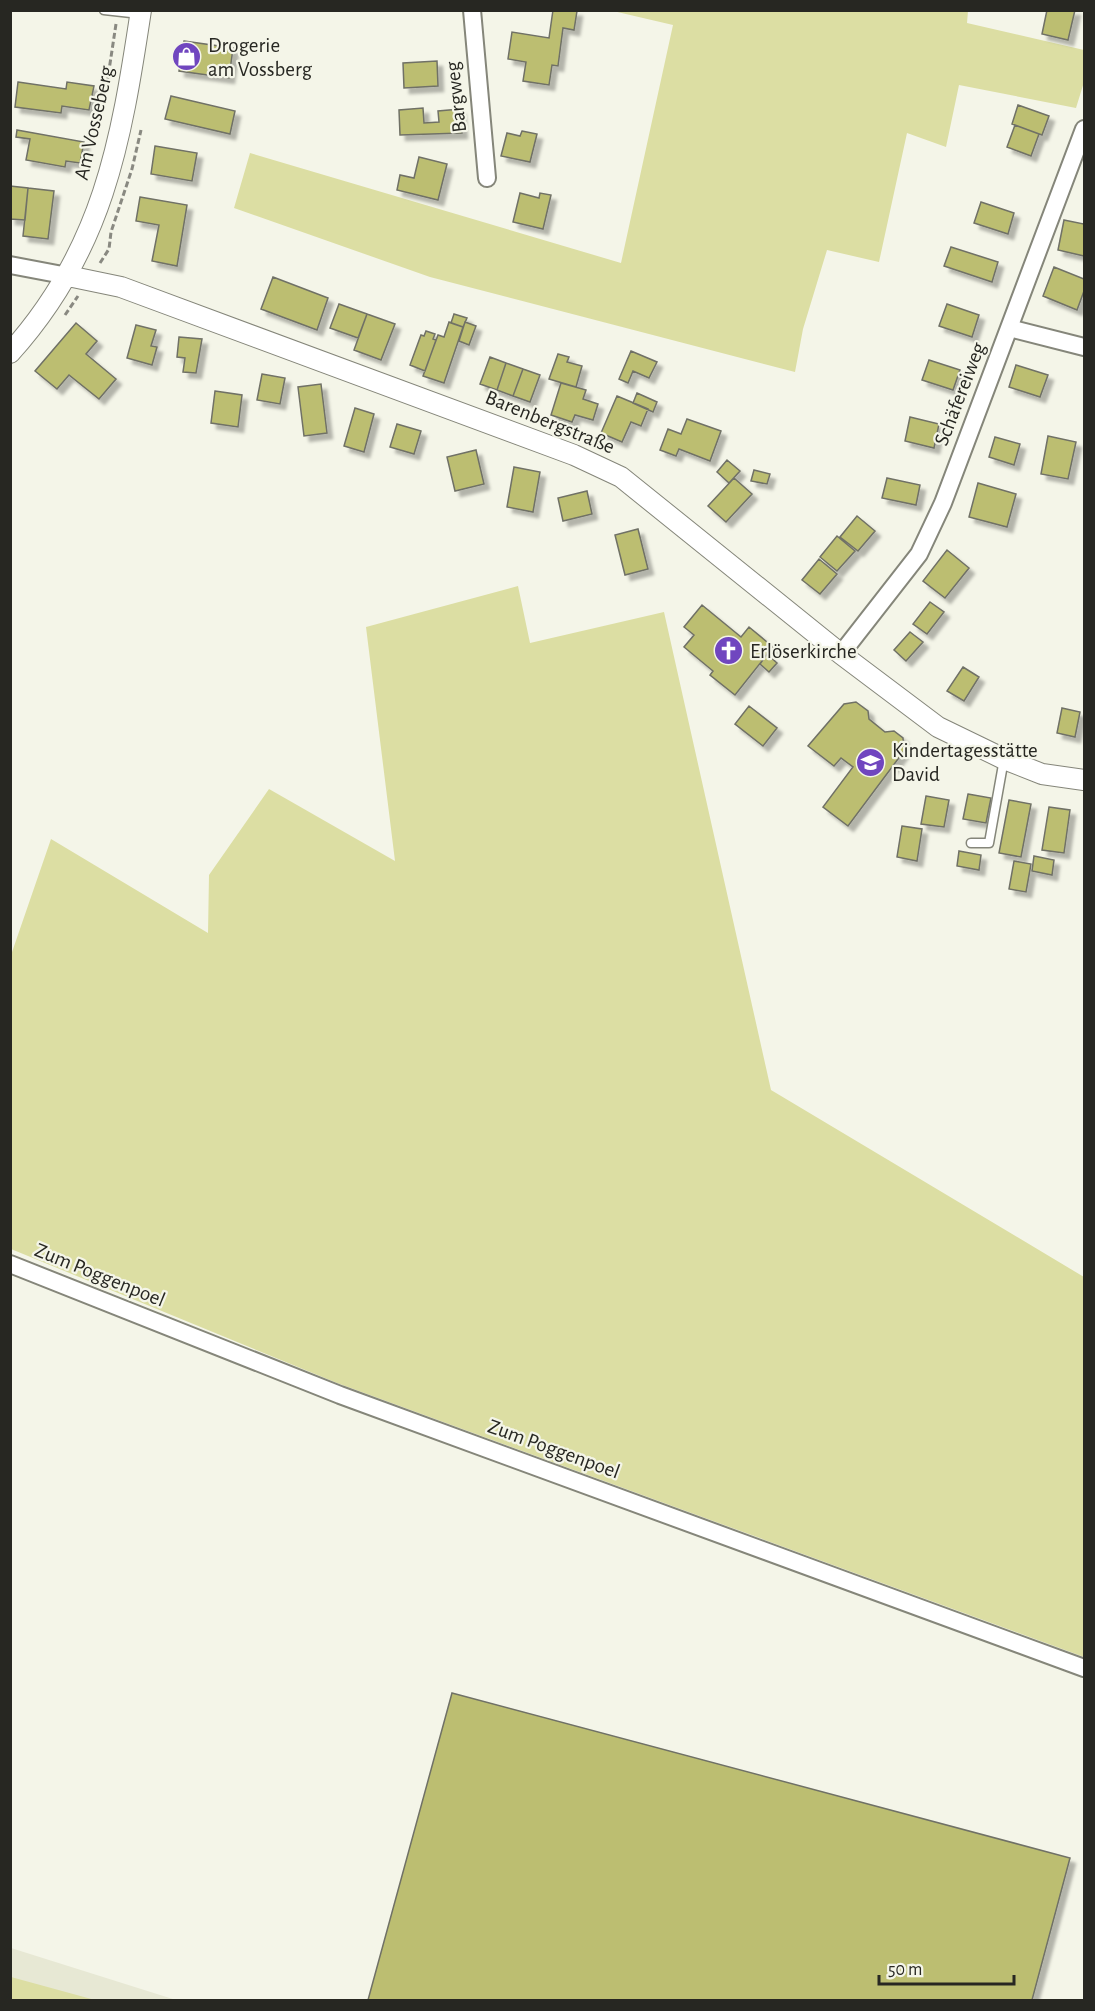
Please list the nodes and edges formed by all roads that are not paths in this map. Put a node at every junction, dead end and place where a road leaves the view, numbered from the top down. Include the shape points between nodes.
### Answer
1 (104, 10) edge
2 (472, 10) edge
3 (141, 12) edge
4 (1084, 129) edge
5 (487, 178) dead end
6 (10, 265) edge
7 (68, 276) junction
8 (1009, 328) junction
9 (1084, 347) edge
10 (10, 353) edge
11 (841, 654) junction
12 (1004, 759) junction
13 (1084, 780) edge
14 (971, 843) dead end
15 (10, 1264) edge
16 (1084, 1668) edge

1 - 3 lane
2 - 5 street, Bargweg
3 - 7 street, Am Vosseberg via 114,162 85,243
4 - 8 street, Schäfereiweg
6 - 7 street
7 - 10 street, Am Vosseberg via 39,321
7 - 11 street, Barenbergstraße via 121,287 611,472
8 - 9 street
8 - 11 street, Schäfereiweg via 943,503 919,554
11 - 12 street, Barenbergstraße via 938,727
12 - 13 street, Barenbergstraße via 1042,774
12 - 14 lane via 989,843
15 - 16 street, Zum Poggenpoel via 340,1395

